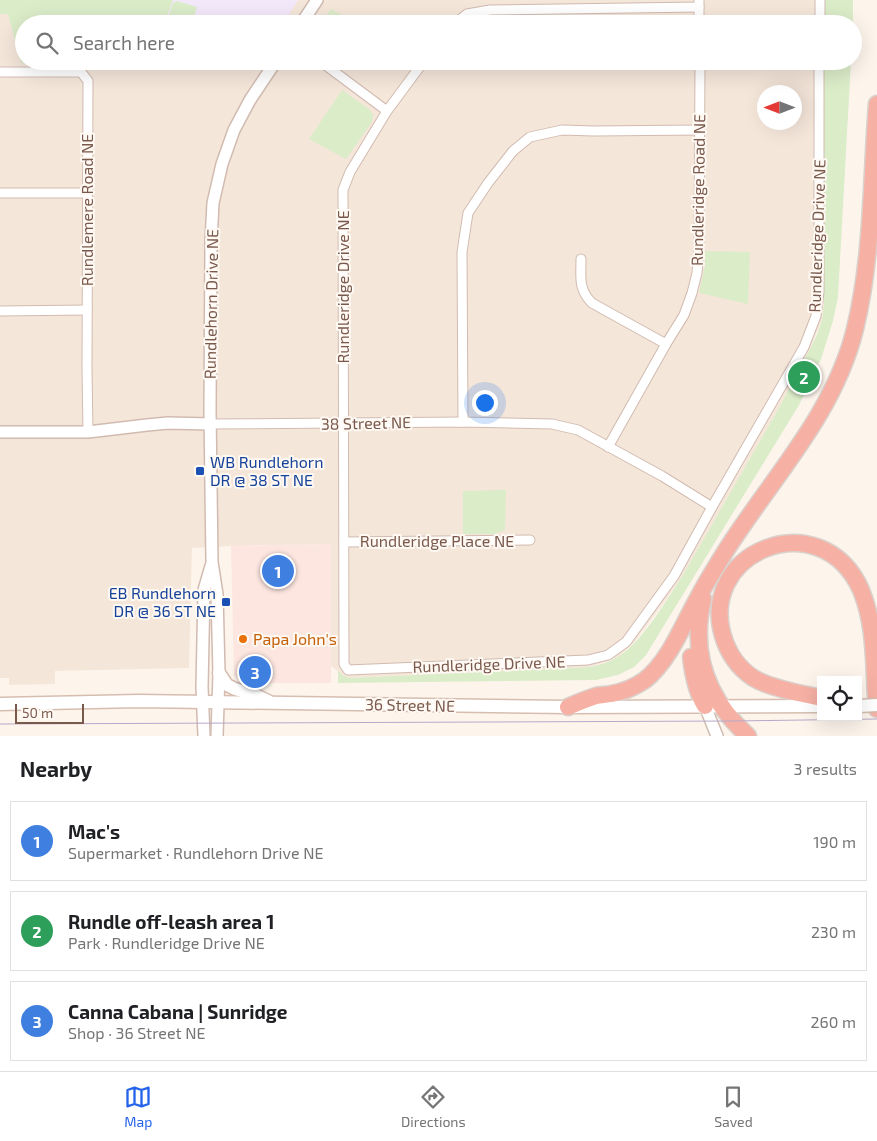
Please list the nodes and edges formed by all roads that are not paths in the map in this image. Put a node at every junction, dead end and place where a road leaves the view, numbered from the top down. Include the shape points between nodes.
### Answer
1 (317, 0) edge
2 (820, 0) edge
3 (699, 3) edge
4 (307, 15) edge
5 (466, 15) edge
6 (820, 15) edge
7 (270, 70) edge
8 (332, 70) edge
9 (417, 70) edge
10 (700, 70) edge
11 (819, 70) edge
12 (0, 72) edge
13 (877, 104) edge
14 (387, 111) junction
15 (699, 130) junction
16 (87, 192) junction
17 (0, 193) edge
18 (581, 259) dead end
19 (87, 310) junction
20 (0, 311) edge
21 (666, 344) junction
22 (463, 422) junction
23 (344, 423) junction
24 (211, 424) junction
25 (0, 432) edge
26 (88, 432) junction
27 (608, 447) junction
28 (712, 507) junction
29 (530, 540) dead end
30 (344, 542) junction
31 (212, 562) junction
32 (711, 576) junction
33 (699, 596) junction
34 (219, 674) junction
35 (817, 697) edge
36 (203, 702) junction
37 (218, 702) junction
38 (272, 703) junction
39 (0, 704) edge
40 (713, 706) junction
41 (817, 706) edge
42 (862, 706) edge
43 (877, 706) edge
44 (568, 707) junction
45 (877, 710) edge
46 (204, 736) edge
47 (217, 736) edge
48 (717, 736) edge
49 (748, 736) edge

1 - 4 street
2 - 6 street
3 - 5 street via 490,10
7 - 24 street, Rundlehorn Drive NE via 234,130 213,203
8 - 14 street
9 - 14 street, Rundleridge Drive NE
10 - 15 street, Rundleridge Road NE
11 - 28 street, Rundleridge Drive NE via 819,292 816,316 804,347
12 - 16 street, Rundlemere Road NE via 81,72 88,80
13 - 32 highway via 867,260 860,308 848,351 816,420
14 - 23 street, Rundleridge Drive NE via 350,172 343,190
15 - 21 street, Rundleridge Road NE via 698,273 684,315
15 - 22 street via 562,130 530,137 513,151 468,213 462,252
16 - 17 street
16 - 19 street, Rundlemere Road NE
18 - 21 street via 582,286 592,303
19 - 20 street
19 - 26 street, Rundlemere Road NE
21 - 27 street, Rundleridge Road NE
22 - 23 street, 38 Street NE
22 - 27 street, 38 Street NE via 552,424 578,430
23 - 24 street, 38 Street NE
23 - 30 street, Rundleridge Drive NE
24 - 26 street, 38 Street NE via 146,425
24 - 31 street, Rundlehorn Drive NE
25 - 26 street, 38 Street NE
27 - 28 street, 38 Street NE
28 - 30 street, Rundleridge Drive NE via 674,576 626,642 608,655 588,660 348,670 344,664
29 - 30 street, Rundleridge Place NE
31 - 34 street, Rundlehorn Drive NE via 217,594
31 - 36 street, Rundlehorn Drive NE via 204,590
32 - 33 highway
32 - 40 highway via 700,611 698,634
33 - 40 highway via 693,616 692,659 696,688
33 - 44 highway via 669,650 645,680 621,692 597,696
34 - 37 street, Rundlehorn Drive NE
34 - 38 main road via 227,685
35 - 45 highway via 757,680 732,658 722,634 720,609 734,572 753,554 777,544 816,546 838,558 854,577 866,601 873,629
36 - 37 main road, 36 Street NE
36 - 39 main road, 36 Street NE
36 - 46 street, Rundlehorn Drive NE
37 - 38 main road, 36 Street NE
37 - 47 street, Rundlehorn Drive NE
38 - 44 main road, 36 Street NE
40 - 41 main road, 36 Street NE
40 - 44 main road, 36 Street NE
40 - 48 street
40 - 49 highway
42 - 43 main road, bridge

